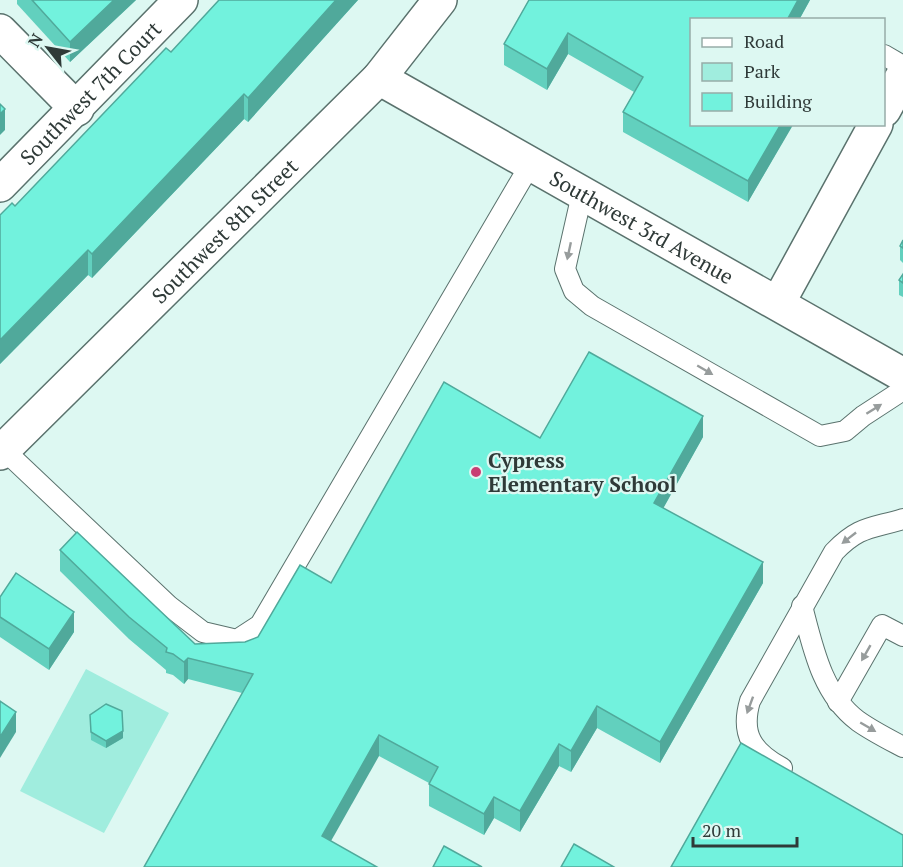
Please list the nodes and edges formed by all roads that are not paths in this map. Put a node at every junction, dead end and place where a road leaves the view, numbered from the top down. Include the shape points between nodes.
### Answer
1 (181, 0) edge
2 (441, 0) edge
3 (0, 31) edge
4 (885, 56) edge
5 (903, 66) edge
6 (903, 75) edge
7 (379, 78) junction
8 (885, 108) edge
9 (77, 109) junction
10 (875, 126) edge
11 (530, 165) junction
12 (0, 185) edge
13 (582, 194) junction
14 (778, 303) junction
15 (903, 375) edge
16 (903, 390) edge
17 (2, 452) edge
18 (903, 519) edge
19 (802, 606) junction
20 (903, 636) edge
21 (838, 702) junction
22 (903, 747) edge
23 (799, 779) edge

1 - 9 street, Southwest 7th Court
2 - 7 street, Southwest 8th Street
3 - 9 street
4 - 5 lane
6 - 8 street
7 - 11 street, Southwest 3rd Avenue
7 - 17 street, Southwest 8th Street
9 - 12 street, Southwest 7th Court
10 - 14 street
11 - 13 street, Southwest 3rd Avenue
11 - 17 lane via 260,625 237,640 203,632 168,606
13 - 14 street, Southwest 3rd Avenue
13 -> 16 lane via 566,269 574,291 592,306 820,436 845,431
14 - 15 street, Southwest 3rd Avenue
18 -> 19 lane via 849,536 834,552
19 - 21 lane via 815,654
19 -> 23 lane via 746,714 747,731 760,755
20 -> 21 lane via 882,625
21 -> 22 lane via 859,722

